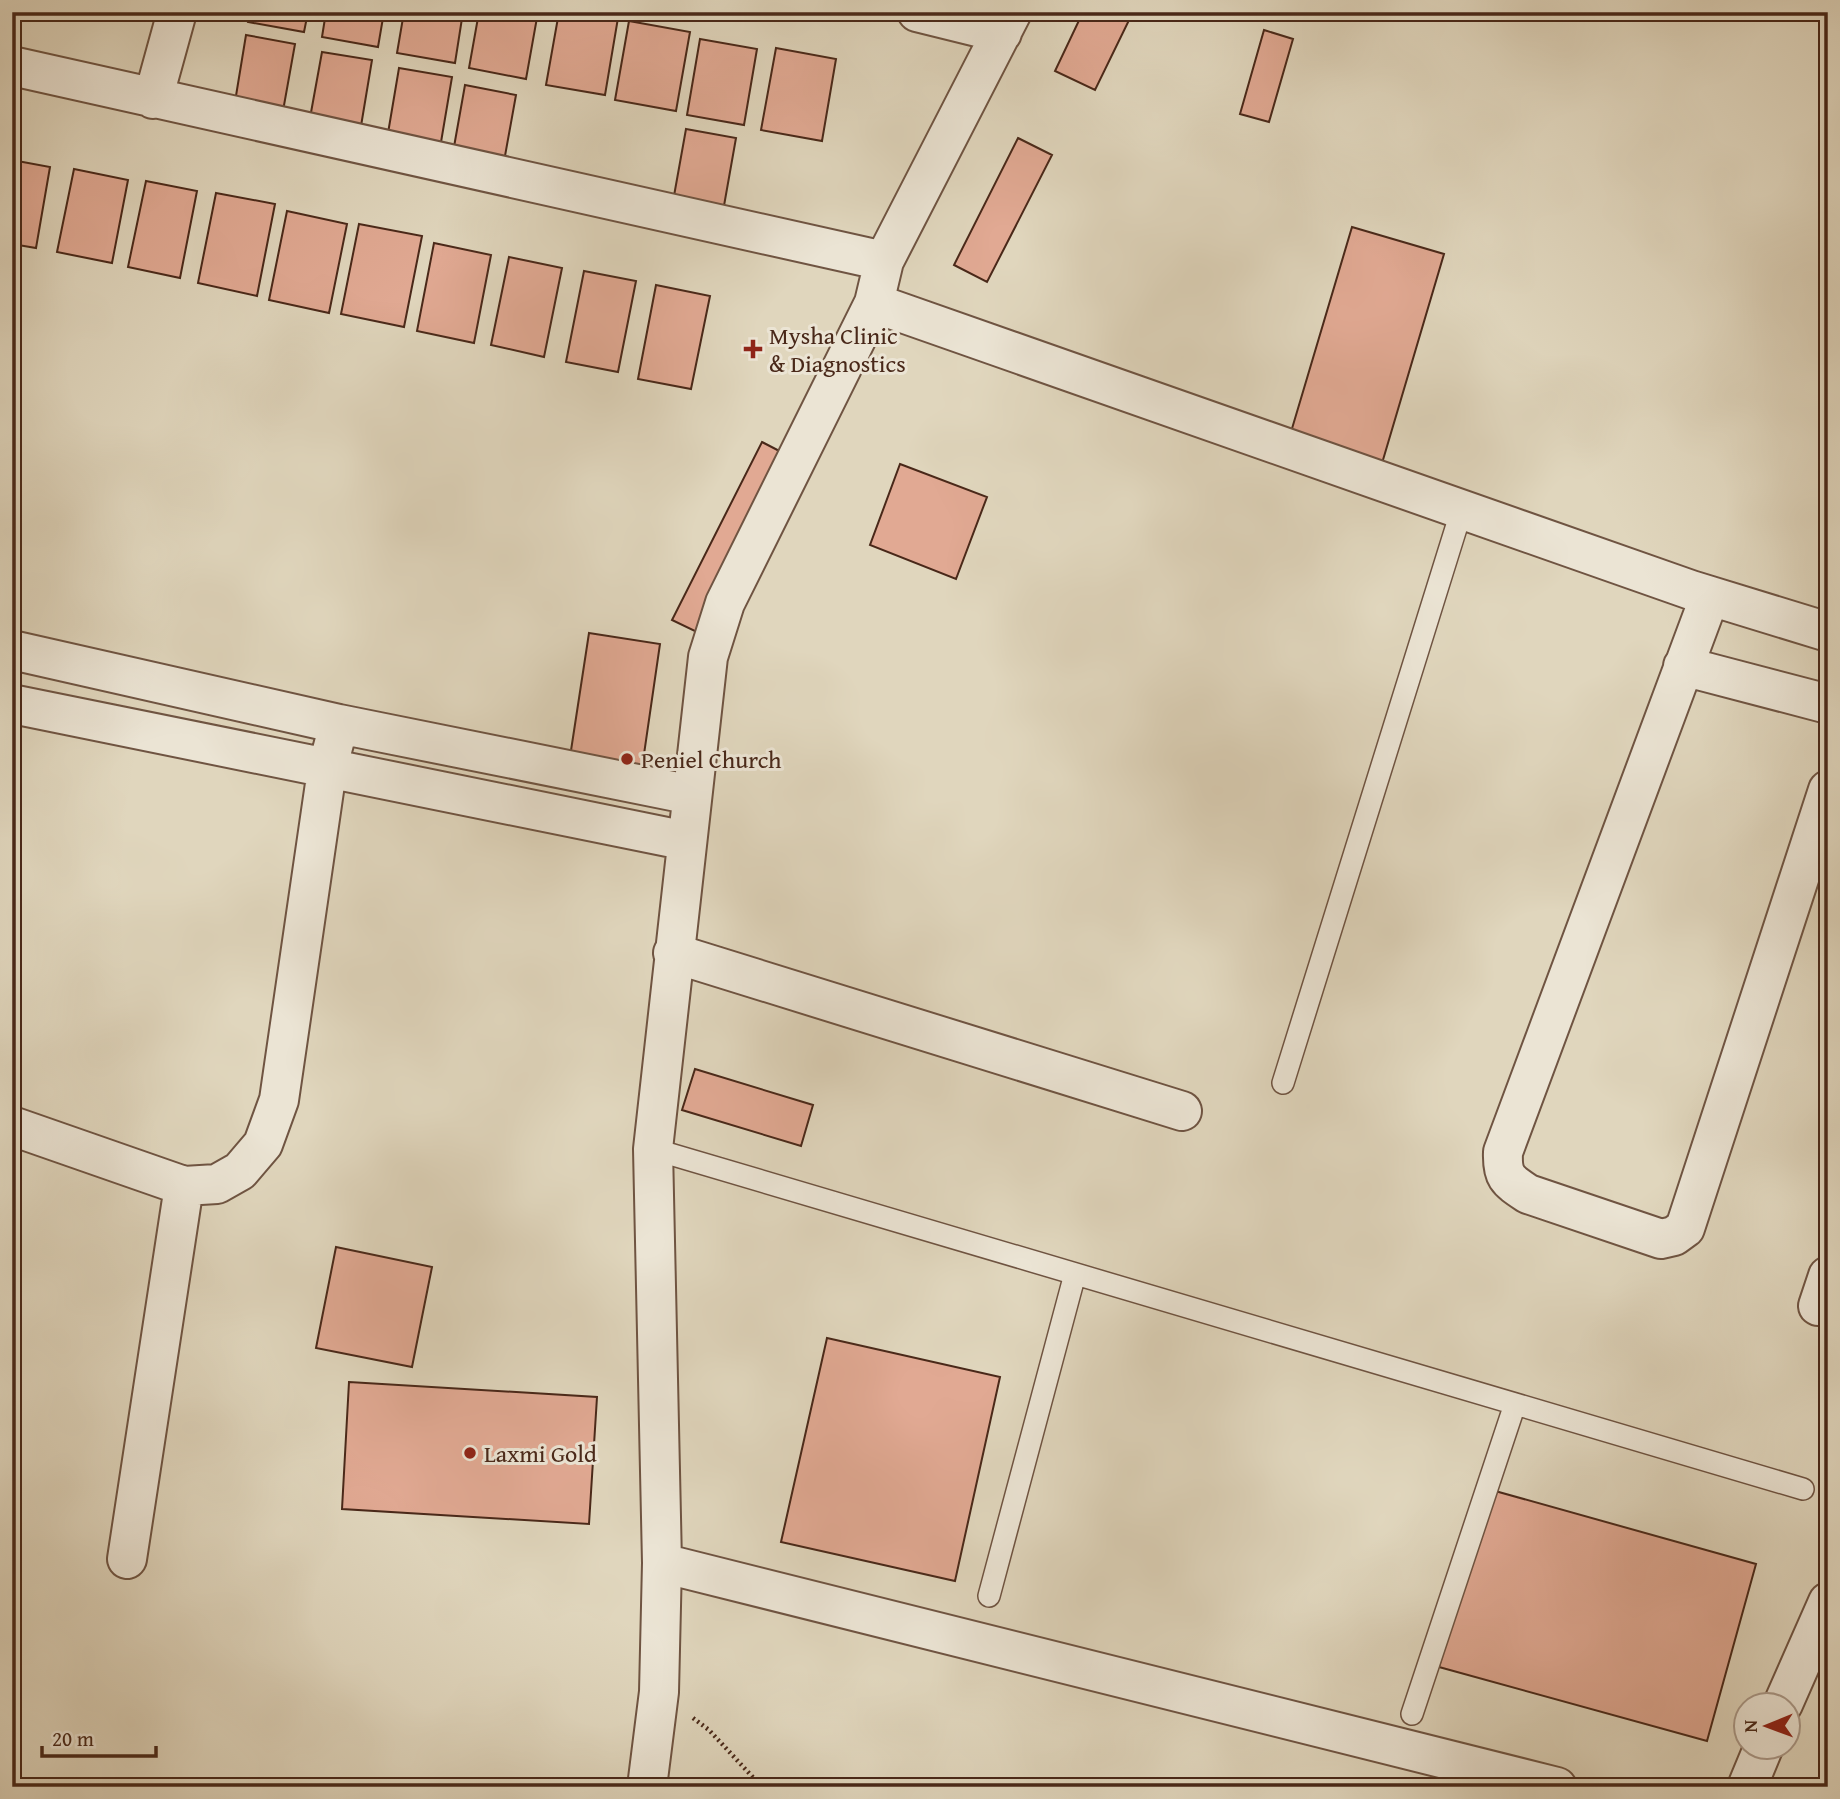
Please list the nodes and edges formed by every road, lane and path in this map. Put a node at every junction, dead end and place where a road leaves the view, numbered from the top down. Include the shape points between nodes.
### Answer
1 (177, 12) edge
2 (917, 12) edge
3 (1007, 23) edge
4 (12, 66) edge
5 (153, 99) junction
6 (884, 261) junction
7 (874, 303) junction
8 (1462, 509) junction
9 (1710, 596) junction
10 (1828, 632) edge
11 (12, 650) edge
12 (1683, 666) junction
13 (12, 704) edge
14 (1828, 704) edge
15 (338, 724) junction
16 (327, 770) junction
17 (1828, 790) edge
18 (691, 795) junction
19 (687, 841) junction
20 (673, 953) junction
21 (1283, 1083) dead end
22 (1182, 1111) dead end
23 (12, 1126) edge
24 (653, 1149) junction
25 (184, 1186) junction
26 (1075, 1274) junction
27 (1516, 1404) junction
28 (1803, 1489) dead end
29 (127, 1559) dead end
30 (662, 1563) junction
31 (989, 1596) dead end
32 (1828, 1602) edge
33 (1789, 1690) edge
34 (659, 1692) junction
35 (1412, 1714) dead end
36 (1758, 1760) edge
37 (1474, 1776) edge
38 (646, 1787) edge
39 (762, 1787) edge
40 (1556, 1787) edge
41 (1747, 1787) edge

1 - 5 street
2 - 3 street
3 - 6 street
4 - 5 street
5 - 6 street
6 - 7 street
7 - 8 street
7 - 18 street via 725,603 708,657
8 - 9 street
8 - 21 lane
9 - 10 street
9 - 12 street
11 - 15 street
12 - 14 street
12 - 17 street via 1503,1152 1502,1171 1510,1182 1528,1194 1661,1239 1685,1228
13 - 16 street
15 - 16 street
15 - 18 street
16 - 19 street
16 - 25 street via 279,1100 262,1144 240,1171 217,1184
18 - 19 street
19 - 20 street
20 - 22 street
20 - 24 street
23 - 25 street
24 - 26 lane
24 - 30 street
25 - 29 street
26 - 27 lane
26 - 31 lane
27 - 28 lane
27 - 35 lane
30 - 34 street
30 - 37 street
32 - 33 street
34 - 38 street
34 - 39 path via 709,1730
36 - 41 street
37 - 40 street

